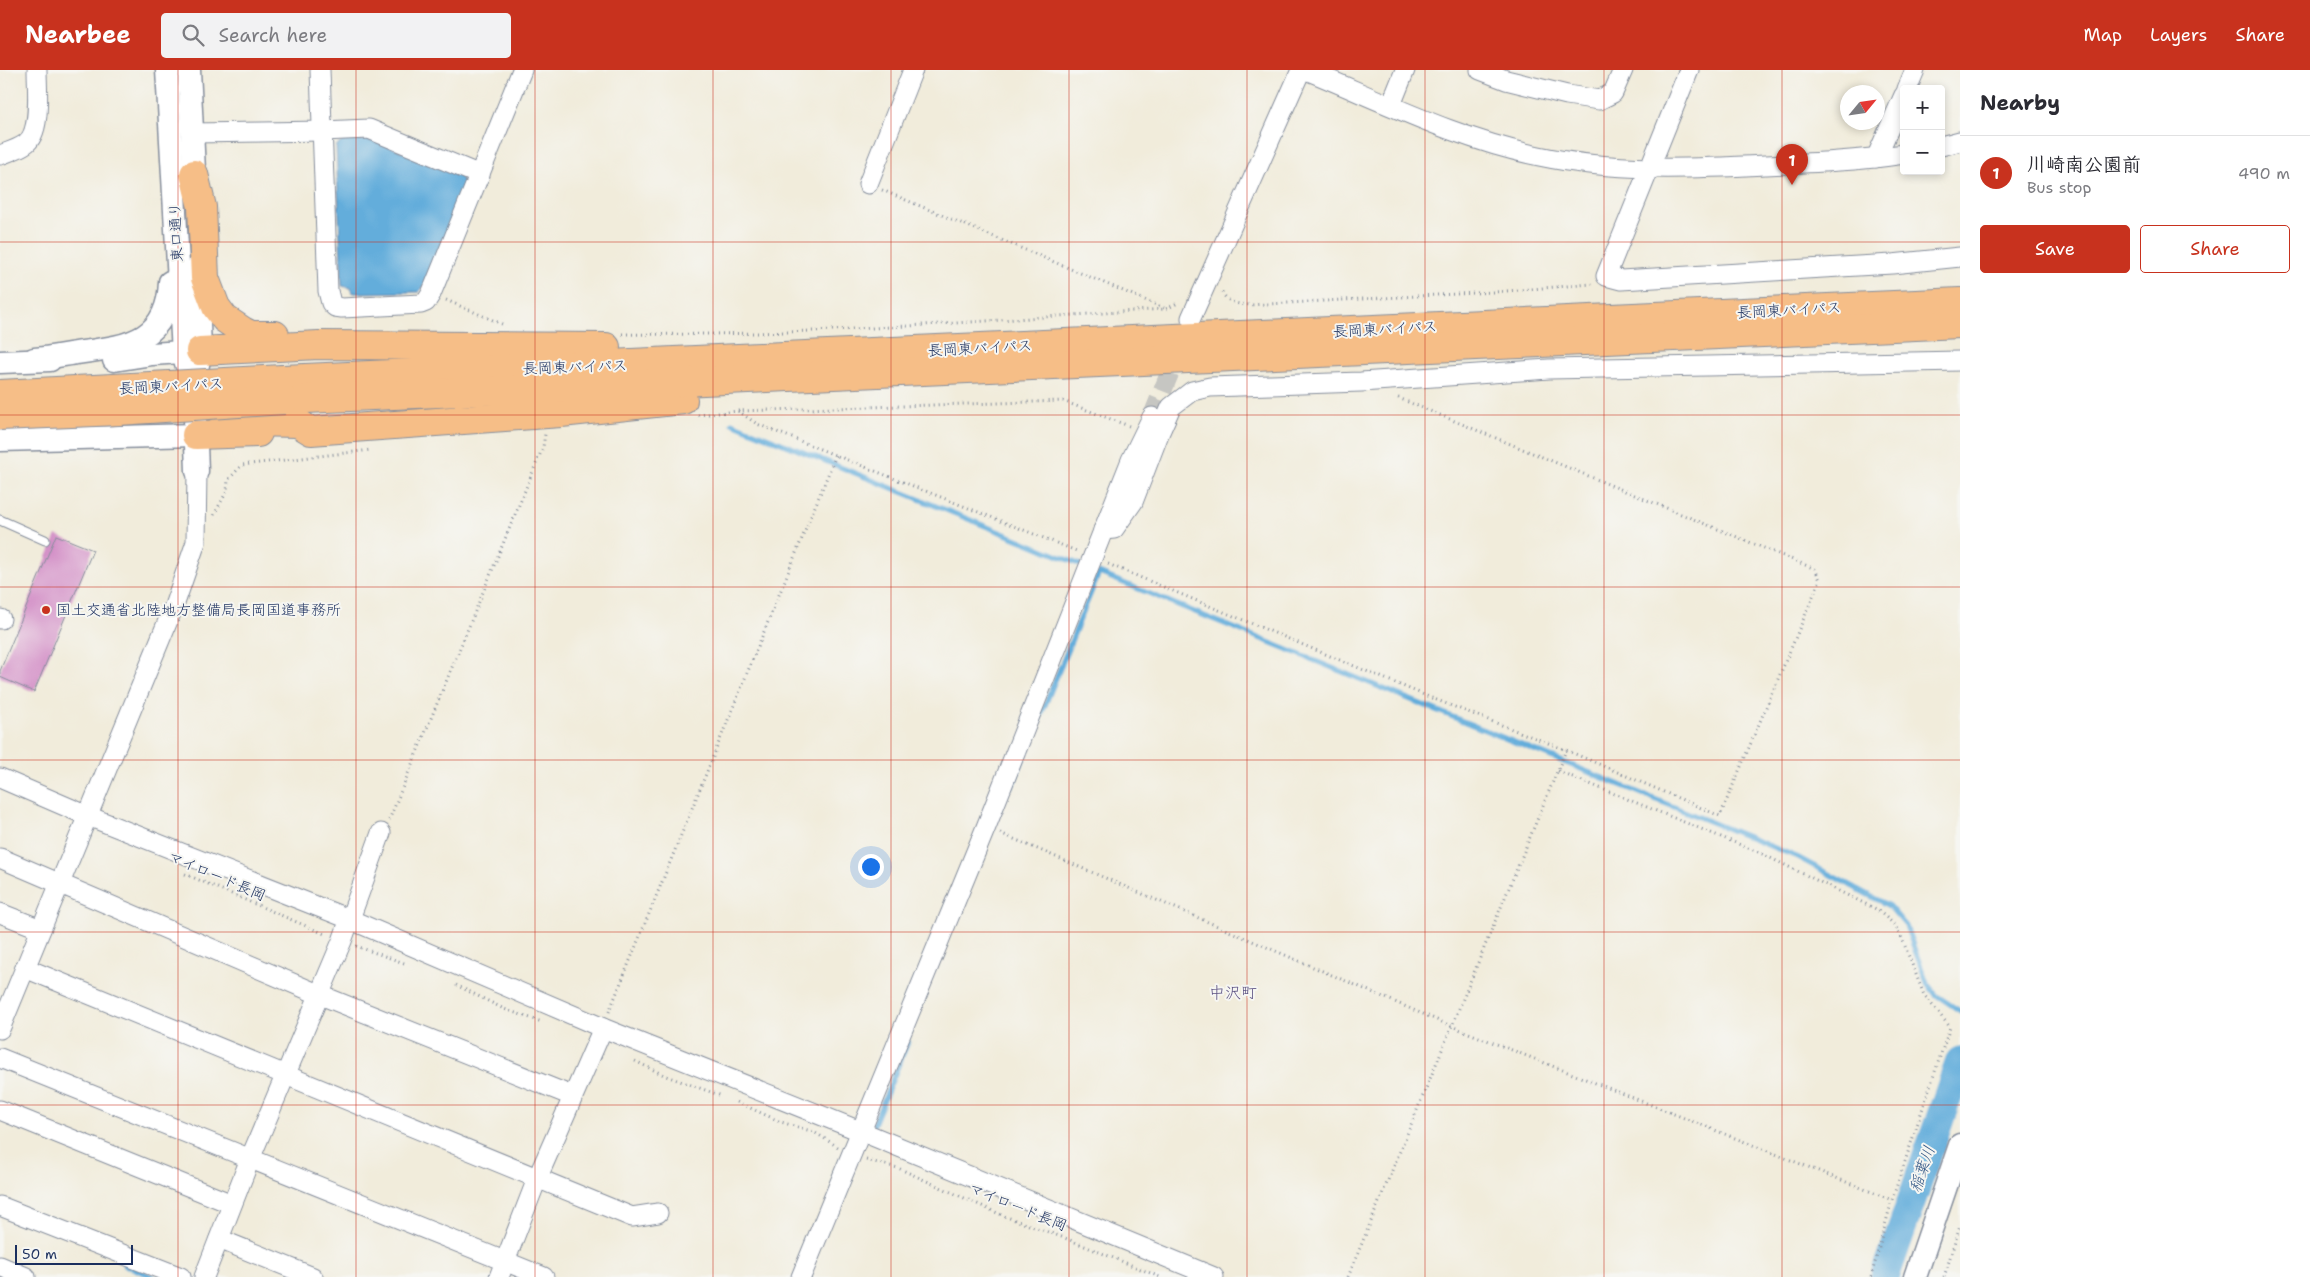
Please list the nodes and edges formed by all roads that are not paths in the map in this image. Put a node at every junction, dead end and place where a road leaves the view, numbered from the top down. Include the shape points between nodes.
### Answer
1 (37, 70) edge
2 (167, 70) edge
3 (189, 70) edge
4 (320, 70) edge
5 (522, 70) edge
6 (914, 70) edge
7 (1301, 70) edge
8 (1306, 70) edge
9 (1405, 70) edge
10 (1480, 70) edge
11 (1622, 70) edge
12 (1689, 70) edge
13 (1915, 70) edge
14 (1508, 75) edge
15 (1908, 85) edge
16 (1900, 104) edge
17 (1391, 105) junction
18 (322, 131) junction
19 (192, 133) junction
20 (1960, 141) edge
21 (1945, 145) edge
22 (0, 155) edge
23 (1900, 155) edge
24 (1876, 158) junction
25 (1648, 169) junction
26 (194, 174) junction
27 (480, 175) junction
28 (868, 184) road end
29 (174, 194) junction
30 (1960, 257) edge
31 (1960, 302) edge
32 (1191, 318) dead end
33 (1960, 324) edge
34 (1270, 334) junction
35 (318, 345) junction
36 (250, 348) junction
37 (191, 352) junction
38 (34, 359) junction
39 (111, 360) junction
40 (1960, 361) edge
41 (0, 362) edge
42 (970, 370) junction
43 (283, 390) junction
44 (194, 392) junction
45 (0, 394) edge
46 (0, 416) edge
47 (1152, 417) tunnel mouth
48 (312, 431) junction
49 (196, 435) junction
50 (137, 436) junction
51 (0, 440) edge
52 (197, 470) joint
53 (0, 520) edge
54 (1104, 530) junction
55 (45, 540) dead end
56 (0, 778) edge
57 (88, 816) junction
58 (381, 833) road end
59 (0, 858) edge
60 (60, 884) junction
61 (0, 913) edge
62 (349, 919) junction
63 (41, 929) junction
64 (25, 968) junction
65 (318, 994) junction
66 (2, 1020) edge
67 (603, 1028) junction
68 (0, 1058) edge
69 (286, 1076) junction
70 (572, 1096) junction
71 (0, 1110) edge
72 (867, 1134) junction
73 (1960, 1145) edge
74 (250, 1159) junction
75 (537, 1179) junction
76 (232, 1204) junction
77 (0, 1206) edge
78 (658, 1213) dead end
79 (219, 1239) junction
80 (0, 1266) edge
81 (502, 1269) edge
82 (26, 1277) edge
83 (182, 1277) edge
84 (204, 1277) edge
85 (313, 1277) edge
86 (544, 1277) edge
87 (802, 1277) edge
88 (1214, 1277) edge
89 (1915, 1277) edge

1 - 22 street via 33,136 26,144
2 - 29 street, 東口通り
3 - 19 street, 東口通り
4 - 18 street
5 - 27 street
6 - 28 street
7 - 32 street
8 - 17 street
9 - 17 street
10 - 14 street
11 - 14 street via 1613,93 1599,100 1567,95
12 - 25 street
13 - 15 street
16 - 24 street
17 - 25 street via 1451,130 1538,156 1582,164
18 - 19 street
18 - 27 street via 369,128
18 - 27 street via 328,291 330,303 335,307 426,302
19 - 26 street, 東口通り
20 - 21 street
23 - 24 street
24 - 25 street
25 - 30 street via 1606,276 1621,280
26 - 35 highway via 202,207 205,278 220,314 251,334 303,336
26 - 37 street, 東口通り
29 - 37 street, 東口通り
29 - 38 street via 170,296 156,325 136,342 121,347
31 - 34 highway, 長岡東バイパス
33 - 42 highway, 長岡東バイパス
34 - 35 highway via 974,334 694,347
34 - 43 highway, 長岡東バイパス
35 - 36 highway
36 - 37 highway
36 - 44 highway via 231,357
37 - 39 street
37 - 44 street, 東口通り
38 - 39 street
38 - 41 street
39 - 44 street via 153,368 174,377
40 - 54 street via 1549,369 1361,382 1210,387 1192,392 1172,407 1134,502 1114,529
42 - 43 highway, 長岡東バイパス
42 - 48 highway via 561,413
43 - 45 highway, 長岡東バイパス, bridge
43 - 46 highway, 長岡東バイパス, bridge via 119,411
44 - 48 highway via 232,418 246,422 298,423
44 - 49 street, 東口通り
44 - 50 street via 162,423
47 - 54 street
48 - 49 highway
49 - 50 street
49 - 52 street, 東口通り
50 - 51 street
52 - 57 street via 196,542 174,606
53 - 55 lane
54 - 72 street
56 - 57 street
57 - 60 street
57 - 62 street
58 - 62 street
59 - 60 street
60 - 63 street
60 - 65 street
61 - 63 street
62 - 65 street
62 - 67 street
63 - 64 street
64 - 66 street
64 - 69 street
65 - 69 street
65 - 70 street
67 - 70 street
67 - 72 street
68 - 74 street
69 - 74 street
69 - 75 street
70 - 75 street
71 - 76 street
72 - 87 street
72 - 88 street
73 - 89 street
74 - 76 street
74 - 81 street
75 - 78 street via 632,1217
75 - 81 street
76 - 79 street
77 - 83 street
79 - 84 street
79 - 85 street
80 - 82 street
81 - 86 street

